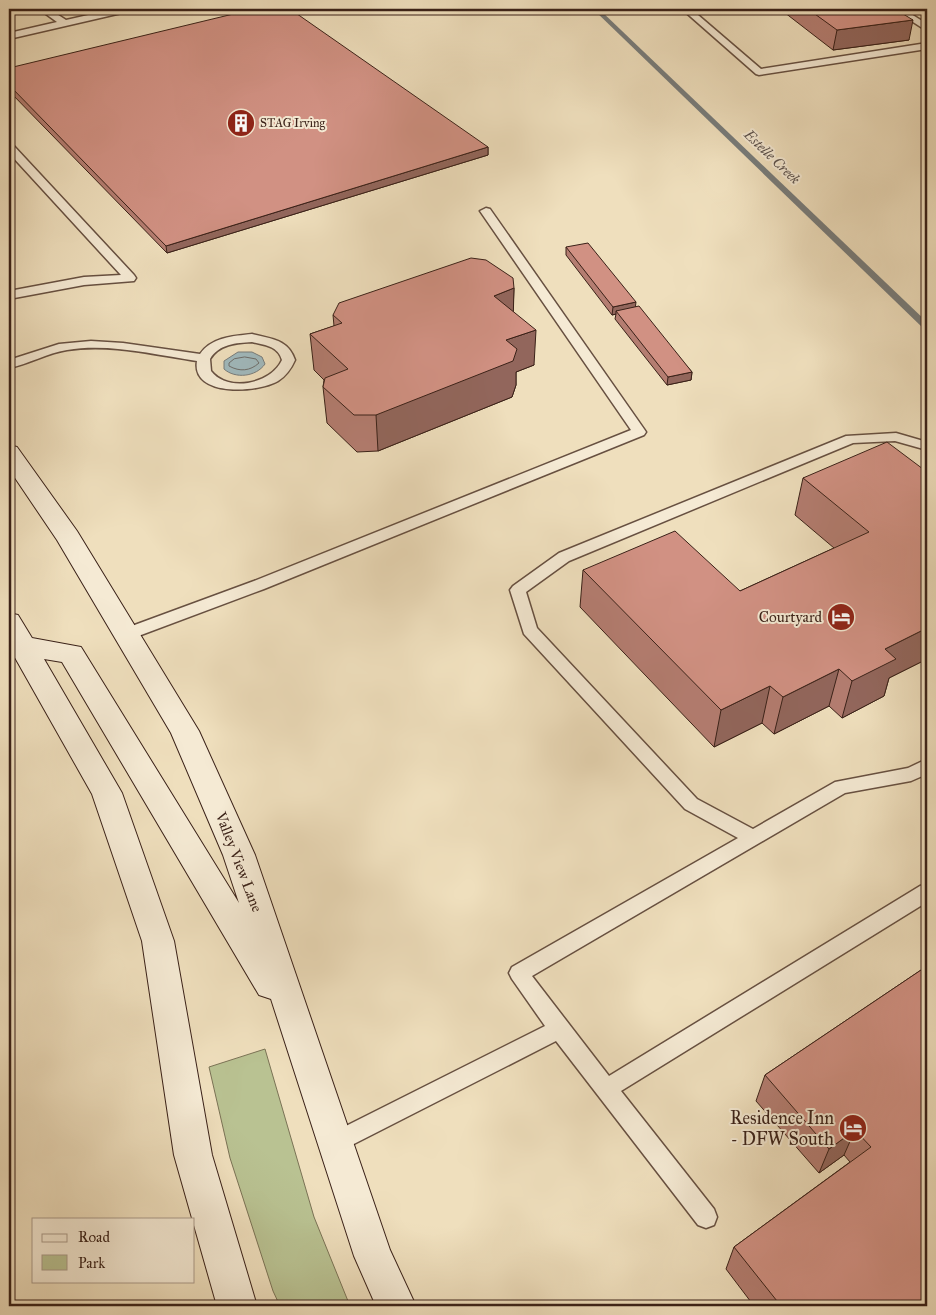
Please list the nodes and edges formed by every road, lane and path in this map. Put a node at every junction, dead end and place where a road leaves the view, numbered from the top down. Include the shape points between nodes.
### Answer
1 (43, 9) edge
2 (126, 9) edge
3 (686, 9) edge
4 (897, 9) edge
5 (64, 23) junction
6 (927, 28) edge
7 (9, 36) edge
8 (927, 46) edge
9 (9, 147) edge
10 (486, 211) dead end
11 (9, 295) edge
12 (203, 358) junction
13 (9, 364) edge
14 (927, 446) edge
15 (9, 452) edge
16 (127, 634) junction
17 (13, 640) edge
18 (927, 766) edge
19 (753, 836) junction
20 (927, 892) edge
21 (298, 1028) junction
22 (560, 1029) junction
23 (606, 1089) junction
24 (336, 1142) junction
25 (706, 1217) dead end
26 (238, 1306) edge
27 (396, 1306) edge

1 - 5 lane
2 - 5 lane
3 - 8 lane via 759,72
4 - 6 lane
5 - 7 lane
9 - 11 lane via 130,278 84,281
10 - 16 lane via 639,432 259,585
12 - 12 lane via 222,343 252,338 278,344 286,350 289,358 283,372 273,379 243,387 216,382 206,375 202,367
12 - 13 lane via 76,345
14 - 19 lane via 896,438 851,440 564,557 518,590 530,630 691,804
15 - 16 main road, Valley View Lane via 68,537
16 - 21 main road, Valley View Lane via 185,731 239,855
17 - 21 main road via 71,654
17 - 26 main road via 107,793 158,941 193,1155
18 - 19 lane via 911,774 841,786
19 - 22 lane via 519,973
20 - 23 lane
21 - 24 main road, Valley View Lane
22 - 23 lane
22 - 24 lane
23 - 25 lane
24 - 27 main road, Valley View Lane via 372,1256

